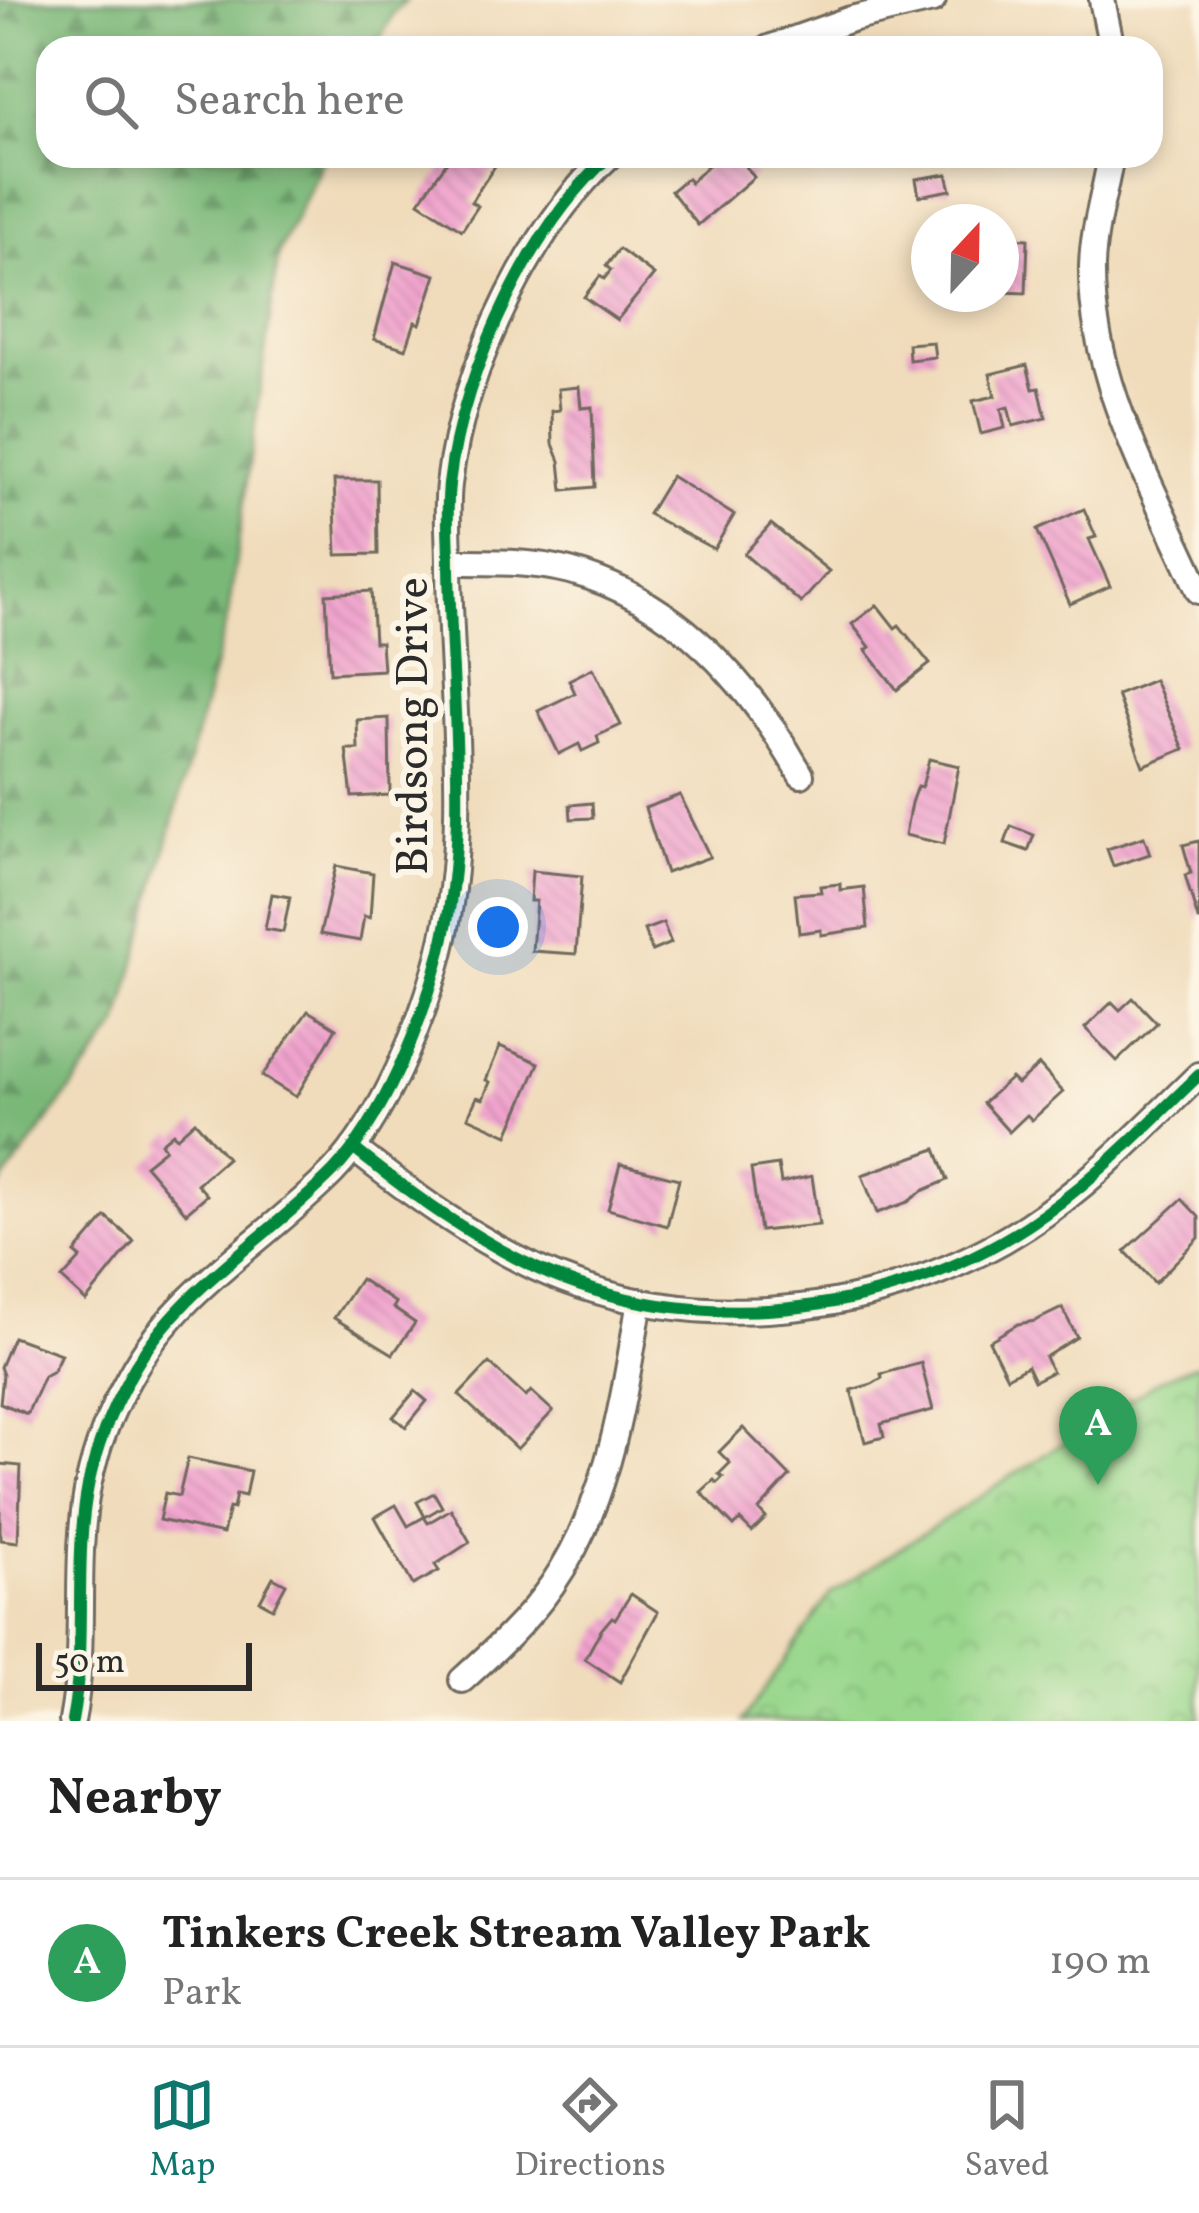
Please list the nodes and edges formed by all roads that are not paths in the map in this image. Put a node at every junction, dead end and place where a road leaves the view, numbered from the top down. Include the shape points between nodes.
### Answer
1 (933, 0) edge
2 (1102, 0) edge
3 (803, 36) edge
4 (1110, 36) edge
5 (598, 168) edge
6 (1109, 168) edge
7 (449, 562) junction
8 (1199, 591) edge
9 (801, 775) dead end
10 (1199, 1075) edge
11 (352, 1148) junction
12 (640, 1301) junction
13 (462, 1680) dead end
14 (72, 1721) edge

1 - 3 street
2 - 4 street
5 - 7 street, Birdsong Drive via 541,238 472,376 448,490
6 - 8 street via 1093,247 1099,346
7 - 9 street via 569,571 650,606 755,699
7 - 11 street, Birdsong Drive via 456,857 449,913 401,1060
10 - 12 street via 1032,1223 937,1272 809,1307
11 - 12 street via 488,1244
11 - 14 street, Birdsong Drive via 188,1297 122,1392 87,1490
12 - 13 street via 615,1437 585,1524 550,1588

